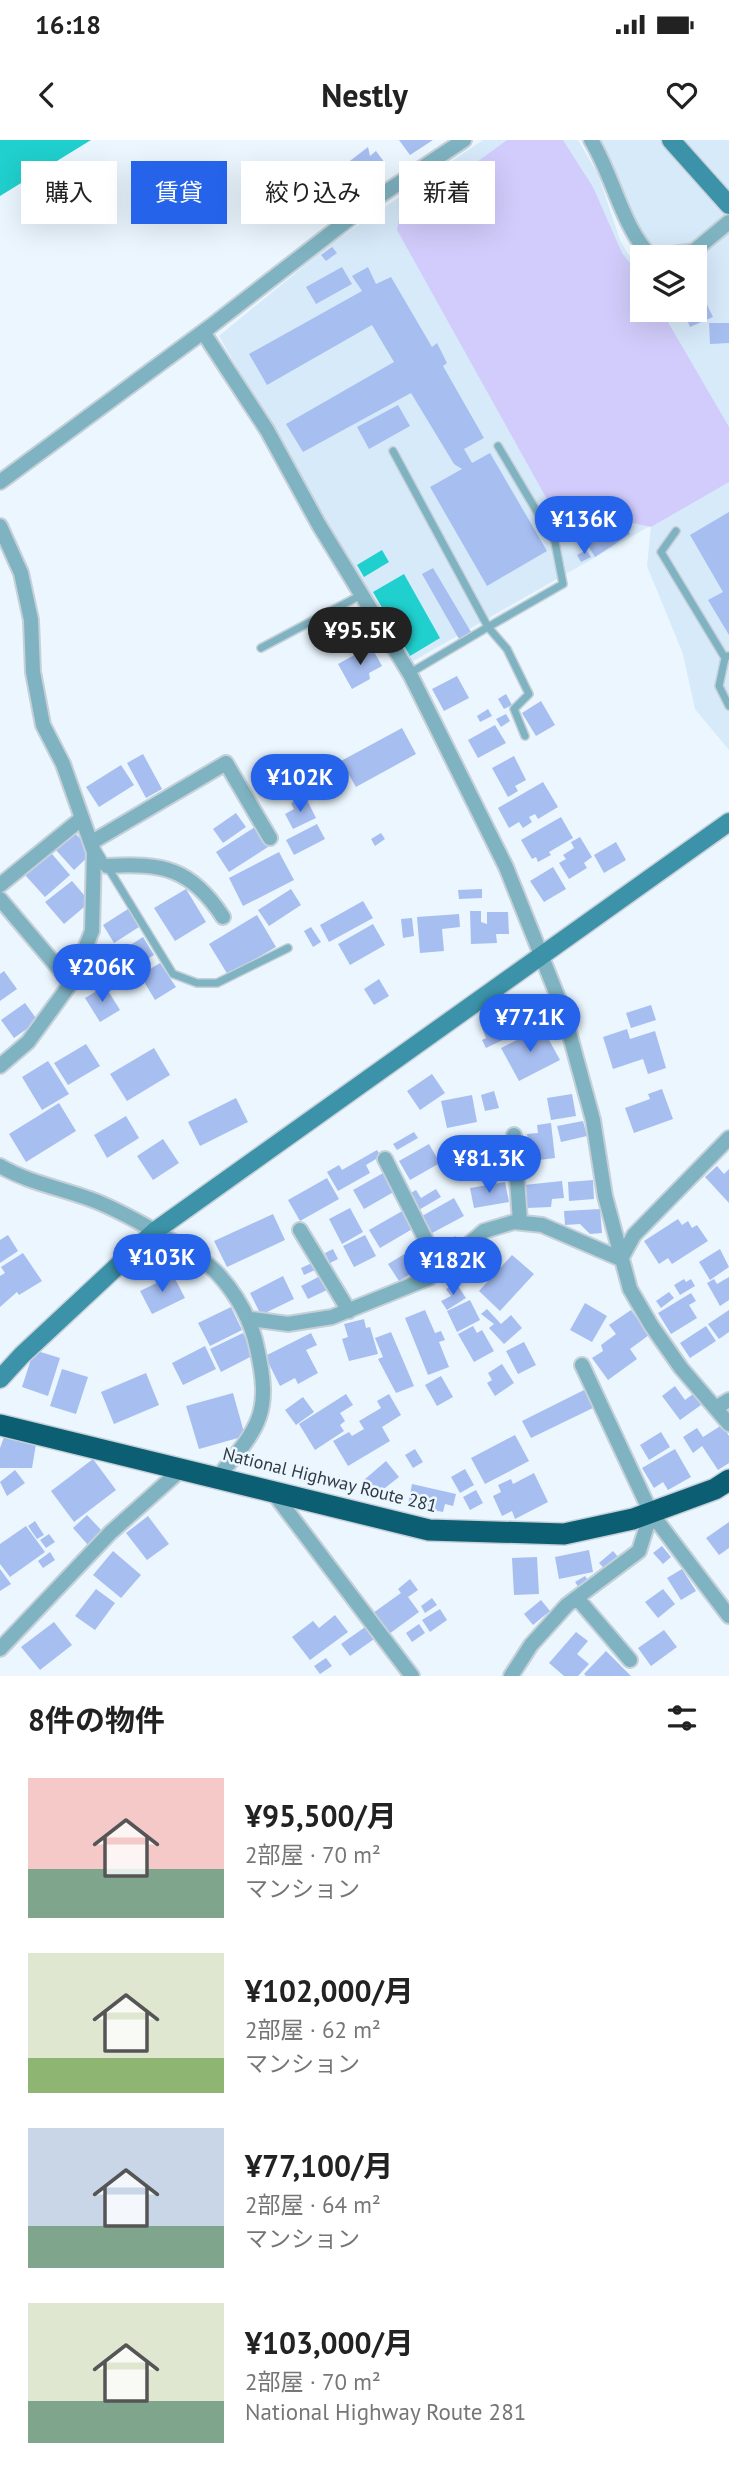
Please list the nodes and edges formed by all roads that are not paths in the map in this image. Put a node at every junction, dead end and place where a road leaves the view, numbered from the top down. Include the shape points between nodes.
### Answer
1 (464, 140) edge
2 (591, 140) edge
3 (671, 140) edge
4 (729, 205) edge
5 (729, 222) edge
6 (203, 332) junction
7 (498, 446) dead end
8 (393, 451) dead end
9 (0, 482) edge
10 (0, 526) edge
11 (676, 531) dead end
12 (361, 595) junction
13 (488, 627) junction
14 (261, 648) dead end
15 (727, 657) edge
16 (410, 674) junction
17 (729, 706) edge
18 (526, 736) dead end
19 (81, 819) junction
20 (729, 822) edge
21 (270, 838) dead end
22 (92, 842) junction
23 (107, 866) junction
24 (0, 886) edge
25 (0, 899) edge
26 (223, 917) dead end
27 (288, 948) dead end
28 (541, 958) junction
29 (71, 983) junction
30 (0, 1066) edge
31 (514, 1135) dead end
32 (729, 1138) edge
33 (385, 1159) dead end
34 (0, 1166) edge
35 (520, 1222) junction
36 (300, 1230) dead end
37 (155, 1231) junction
38 (621, 1259) junction
39 (440, 1268) junction
40 (349, 1311) junction
41 (251, 1319) junction
42 (582, 1365) dead end
43 (0, 1379) edge
44 (723, 1404) edge
45 (729, 1424) edge
46 (0, 1425) edge
47 (183, 1468) junction
48 (218, 1477) junction
49 (729, 1480) edge
50 (271, 1490) junction
51 (651, 1513) junction
52 (577, 1598) junction
53 (729, 1616) edge
54 (0, 1649) edge
55 (630, 1660) dead end
56 (412, 1676) edge
57 (511, 1676) edge

1 - 6 street via 375,199
2 - 5 street via 640,246 652,257 694,251
3 - 4 street
6 - 9 street
6 - 12 street via 267,430
7 - 13 lane via 555,542 563,584
8 - 13 lane
10 - 19 street via 21,573 43,725 63,764
11 - 15 lane via 661,552
12 - 14 lane
12 - 16 street
13 - 16 lane
13 - 18 lane via 507,649 529,694 514,709
15 - 17 lane via 719,686
16 - 28 street via 506,867
19 - 22 street
19 - 24 street
20 - 28 street
21 - 22 street via 226,763
22 - 23 lane
22 - 29 street via 92,931
23 - 26 street via 148,864 188,877
23 - 27 lane via 173,974 197,983 217,983
25 - 29 street
28 - 37 street
28 - 38 street via 563,1010 593,1120
29 - 30 street via 28,1042
31 - 35 street
32 - 38 street via 634,1235
33 - 39 street
34 - 37 street via 93,1200
35 - 38 street via 542,1225
35 - 39 street via 484,1231
36 - 40 street
37 - 41 street via 217,1272
37 - 43 street
38 - 44 street via 630,1289 681,1368
39 - 40 street via 429,1278
40 - 41 street via 288,1324
41 - 48 street via 265,1385 262,1408 251,1437
42 - 51 street
44 - 45 street
46 - 47 highway, National Highway Route 281
47 - 48 highway, National Highway Route 281
47 - 54 street via 110,1533
48 - 50 highway, National Highway Route 281
49 - 51 highway, National Highway Route 281
50 - 51 highway, National Highway Route 281 via 429,1530 564,1534
50 - 56 street
51 - 52 street via 639,1550
51 - 53 street
52 - 55 street
52 - 57 street via 531,1645

